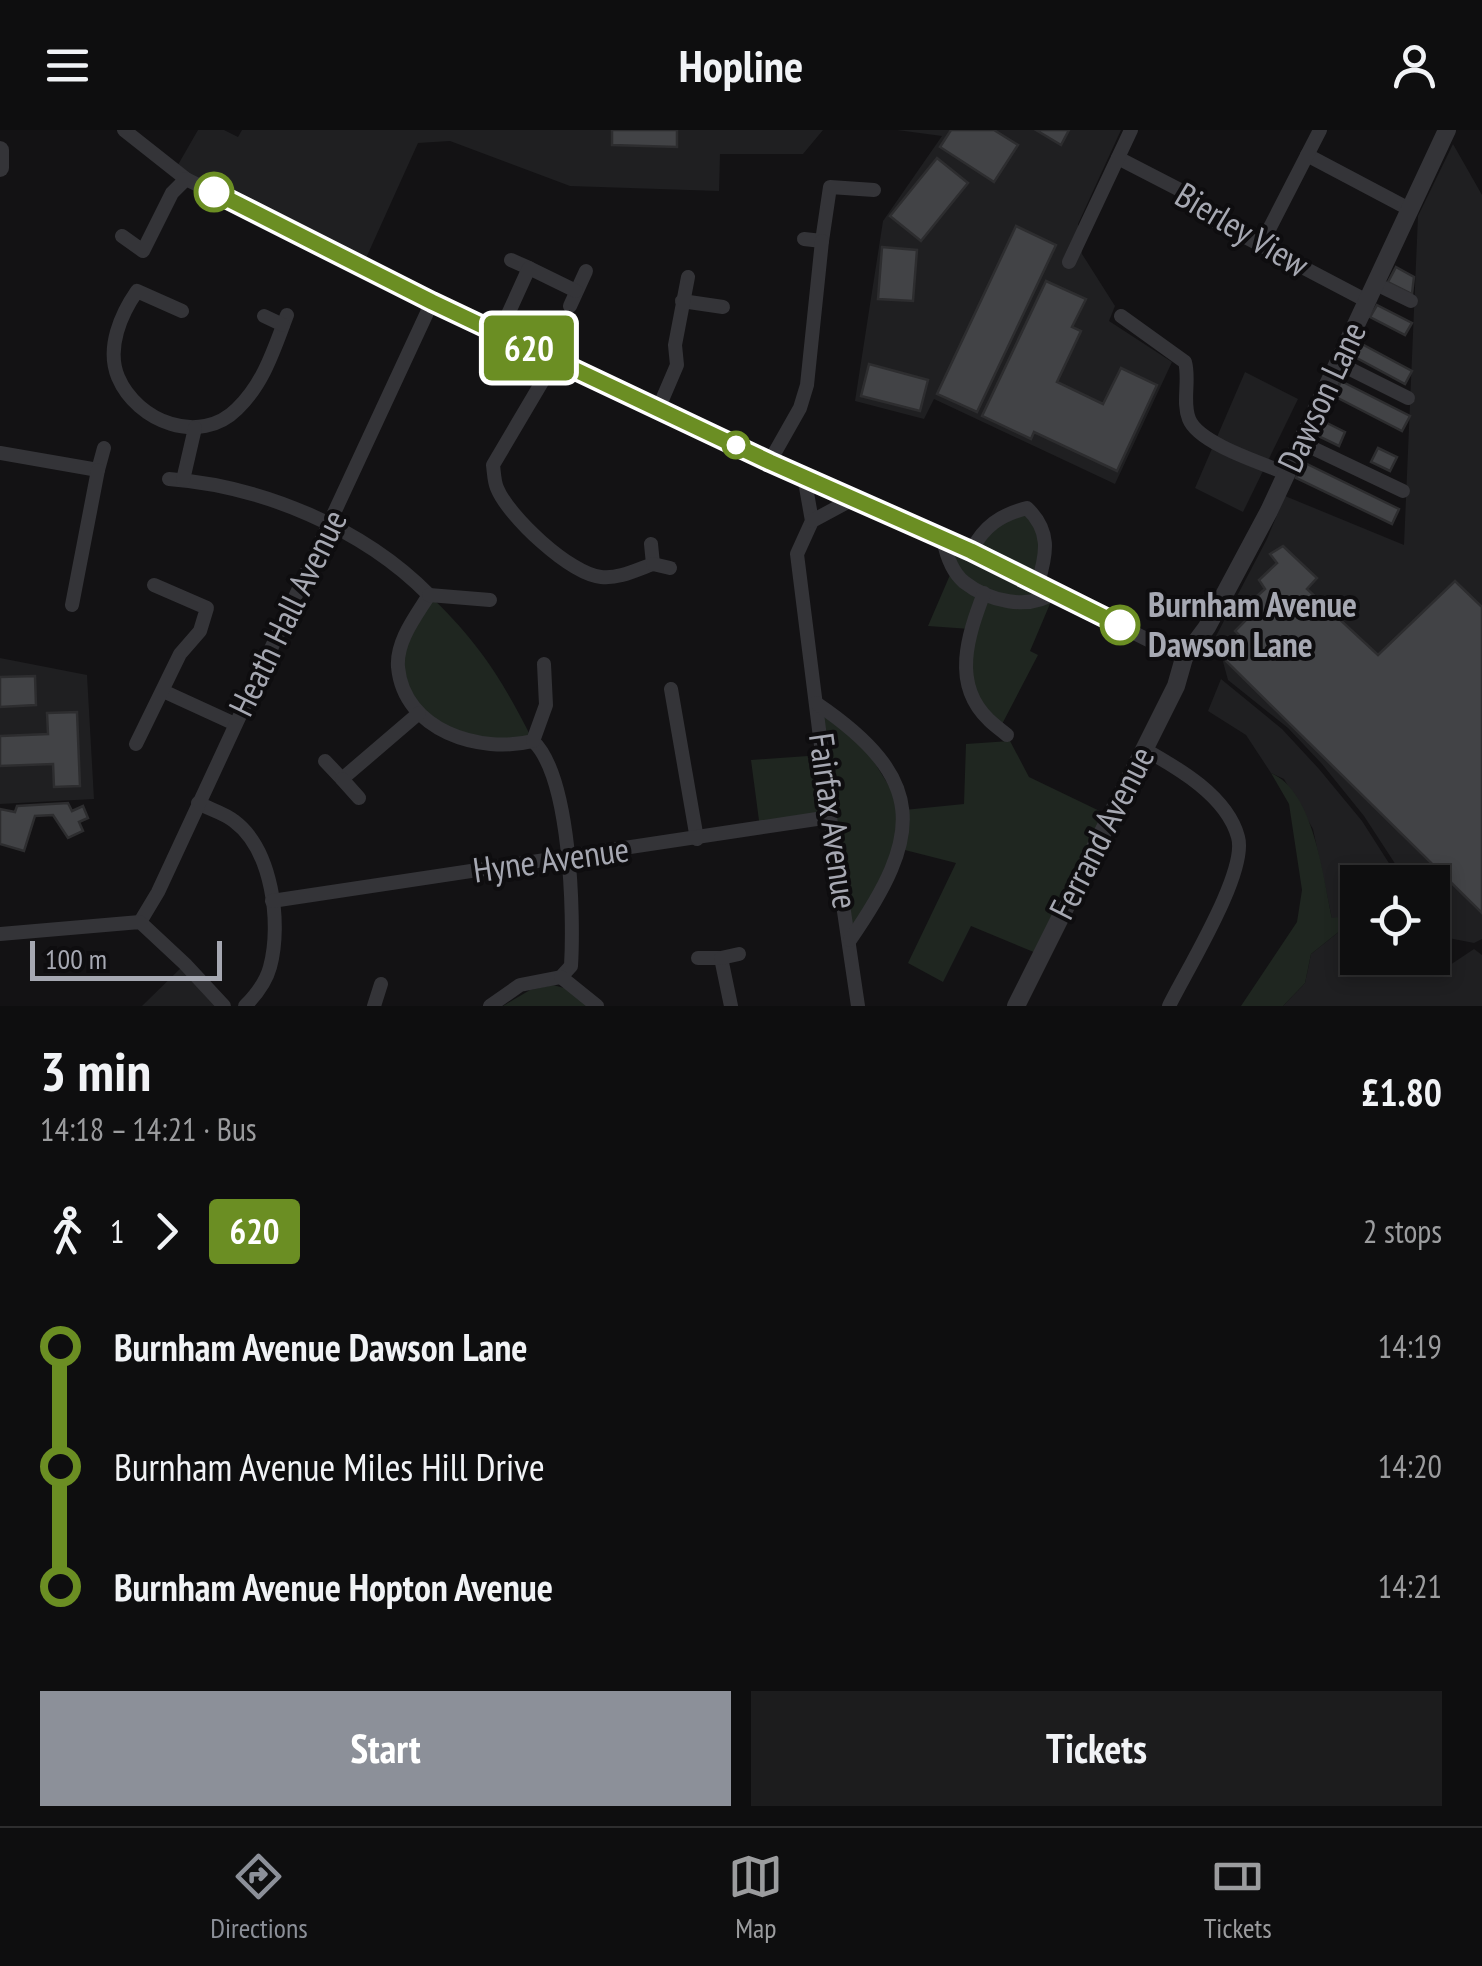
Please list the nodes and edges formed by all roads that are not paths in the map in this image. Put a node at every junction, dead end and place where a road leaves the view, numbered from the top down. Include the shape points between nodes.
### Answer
1 (124, 130) edge
2 (1131, 130) edge
3 (1320, 130) edge
4 (1447, 130) edge
5 (0, 150) edge
6 (1308, 155) junction
7 (1118, 158) junction
8 (0, 168) edge
9 (186, 178) junction
10 (874, 190) dead end
11 (1411, 210) junction
12 (122, 236) dead end
13 (804, 240) dead end
14 (822, 241) junction
15 (1261, 246) junction
16 (512, 260) dead end
17 (1069, 262) dead end
18 (528, 268) junction
19 (586, 270) dead end
20 (688, 277) dead end
21 (576, 291) junction
22 (1371, 292) junction
23 (682, 301) junction
24 (1411, 301) dead end
25 (432, 302) junction
26 (570, 306) dead end
27 (723, 306) dead end
28 (182, 311) dead end
29 (264, 316) dead end
30 (1121, 316) dead end
31 (499, 334) junction
32 (555, 360) junction
33 (1338, 363) junction
34 (1408, 398) dead end
35 (659, 407) junction
36 (195, 428) junction
37 (1300, 442) junction
38 (104, 448) dead end
39 (0, 454) edge
40 (770, 462) junction
41 (98, 470) junction
42 (1286, 474) junction
43 (804, 476) junction
44 (1403, 491) dead end
45 (854, 498) junction
46 (812, 521) junction
47 (331, 524) junction
48 (944, 539) junction
49 (651, 544) dead end
50 (971, 551) junction
51 (653, 564) junction
52 (670, 568) dead end
53 (1038, 583) junction
54 (154, 585) dead end
55 (1055, 592) junction
56 (984, 593) junction
57 (429, 595) junction
58 (490, 600) dead end
59 (72, 605) dead end
60 (1184, 658) junction
61 (544, 664) dead end
62 (672, 688) dead end
63 (162, 691) junction
64 (816, 703) junction
65 (418, 713) junction
66 (234, 724) junction
67 (1007, 735) dead end
68 (534, 741) junction
69 (136, 744) dead end
70 (1144, 748) junction
71 (325, 761) dead end
72 (342, 779) junction
73 (359, 798) dead end
74 (198, 804) junction
75 (830, 818) junction
76 (697, 839) junction
77 (570, 857) junction
78 (272, 901) junction
79 (140, 922) junction
80 (0, 934) edge
81 (850, 940) junction
82 (740, 954) dead end
83 (698, 958) dead end
84 (721, 958) junction
85 (561, 976) junction
86 (381, 984) dead end
87 (224, 1006) edge
88 (245, 1006) edge
89 (373, 1006) edge
90 (490, 1006) edge
91 (597, 1006) edge
92 (731, 1006) edge
93 (858, 1006) edge
94 (1016, 1006) edge
95 (1168, 1006) edge

1 - 9 street
2 - 7 street
3 - 6 street
4 - 11 street, Dawson Lane
5 - 8 street
6 - 11 street
6 - 15 street
7 - 15 street, Bierley View
7 - 17 street
9 - 12 street via 143,252
9 - 25 street
10 - 14 street via 830,186
11 - 22 street, Dawson Lane
13 - 14 street
14 - 40 street via 807,385
15 - 22 street, Bierley View
16 - 18 street
18 - 21 street
18 - 31 street
19 - 21 street
20 - 23 street
21 - 26 street
22 - 24 street, Bierley View
22 - 33 street, Dawson Lane
23 - 27 street
23 - 35 street via 677,365
25 - 31 street
25 - 47 street, Heath Hall Avenue
28 - 36 street via 138,287 122,314 116,374 132,400 161,422
29 - 36 street via 285,320 262,379 236,411
30 - 42 street via 1186,362 1187,414 1203,437
31 - 32 street
32 - 35 street
32 - 51 street via 493,465 497,489 522,522 574,568 616,577
33 - 34 street
33 - 37 street, Dawson Lane
35 - 40 street
36 - 47 street via 176,480 254,496
37 - 42 street, Dawson Lane
37 - 44 street
38 - 41 street
39 - 41 street
40 - 43 street
41 - 59 street
42 - 60 street, Dawson Lane via 1207,627
43 - 45 street
43 - 46 street, Fairfax Avenue
45 - 46 street
45 - 48 street
46 - 64 street, Fairfax Avenue via 797,554
47 - 57 street
47 - 66 street, Heath Hall Avenue
48 - 50 street
48 - 56 street via 963,582
49 - 51 street
50 - 53 street
50 - 53 street via 994,520 1027,508 1040,520 1046,542
51 - 52 street
53 - 55 street
54 - 63 street via 208,608
55 - 56 street via 1025,604
55 - 60 street
56 - 67 street via 964,660 969,689 986,718
57 - 58 street
57 - 65 street via 404,637 398,666
60 - 70 street, Ferrand Avenue
61 - 68 street via 546,705
62 - 76 street
63 - 66 street
63 - 69 street
64 - 75 street, Fairfax Avenue
64 - 81 street, Fairfax Avenue via 853,728 885,763 904,810 901,849 880,897
65 - 68 street via 462,740
65 - 72 street
66 - 74 street, Heath Hall Avenue
68 - 77 street via 556,788
70 - 94 street, Ferrand Avenue
70 - 95 street via 1190,775 1239,839 1220,908
71 - 72 street
72 - 73 street
74 - 78 street via 234,820 250,838
74 - 79 street, Heath Hall Avenue
75 - 76 street, Hyne Avenue
75 - 81 street, Fairfax Avenue
76 - 77 street, Hyne Avenue
77 - 78 street, Hyne Avenue
77 - 85 street via 571,966
78 - 88 street via 270,968
79 - 80 street
79 - 87 street
81 - 93 street, Fairfax Avenue
82 - 84 street
83 - 84 street
84 - 92 street
85 - 90 street via 520,985
85 - 91 street
86 - 89 street

